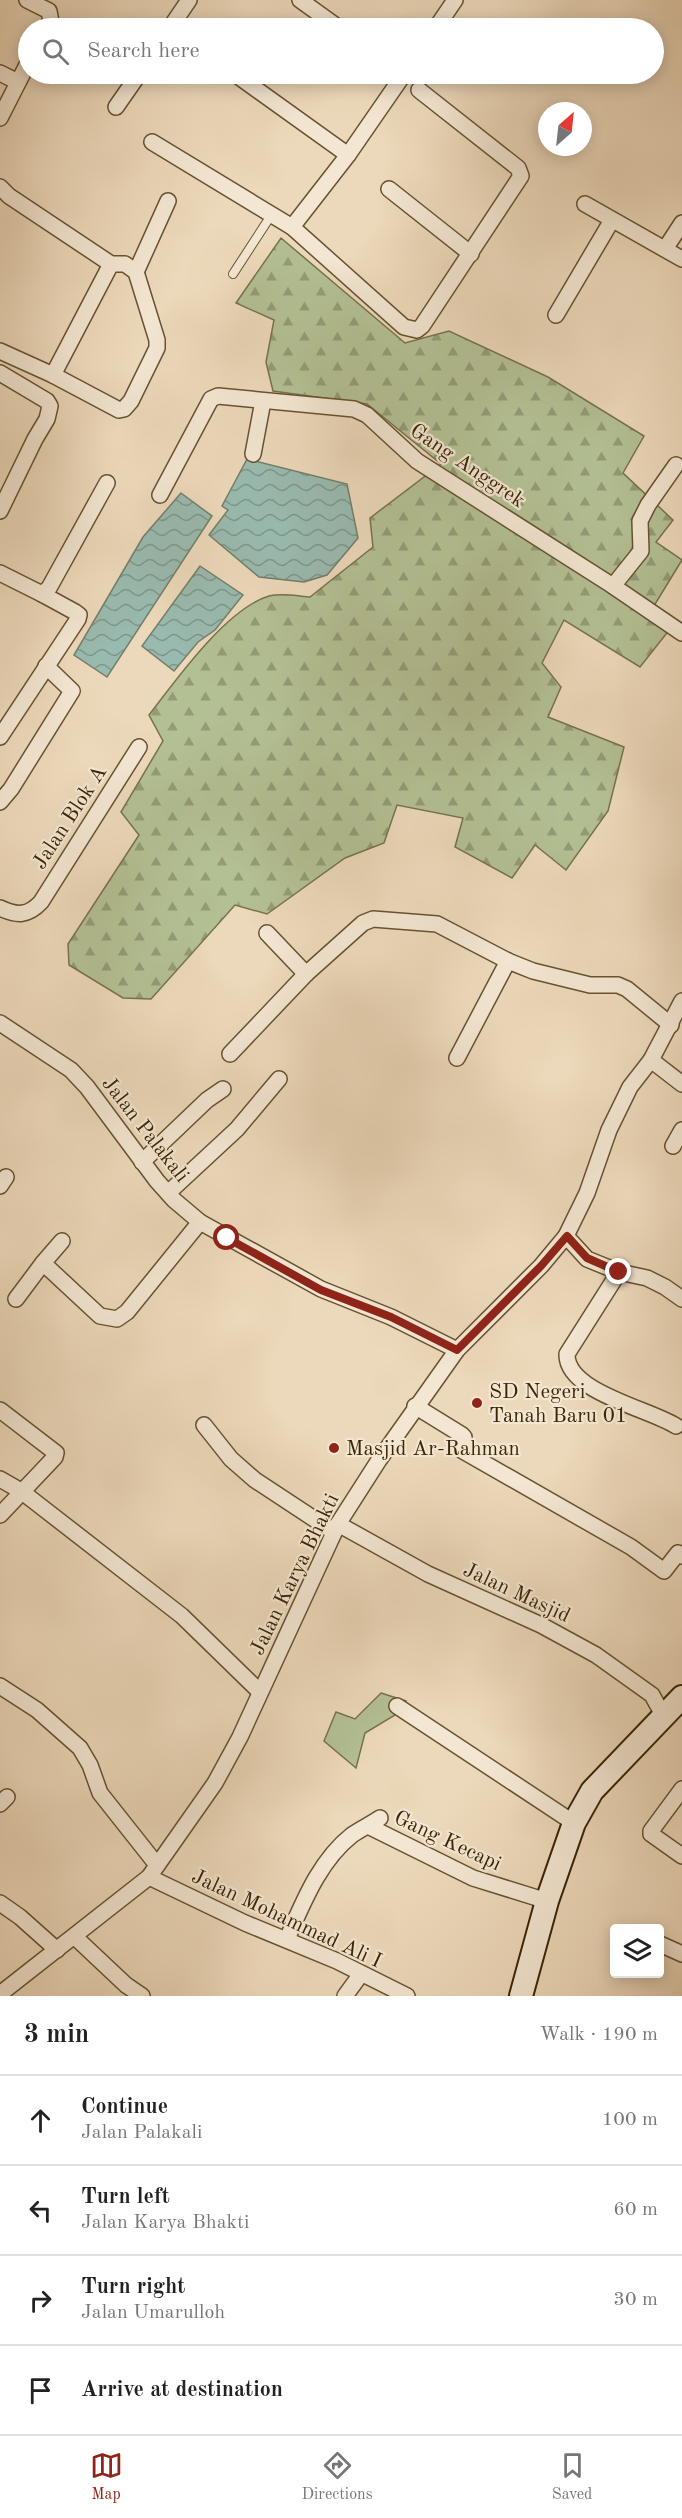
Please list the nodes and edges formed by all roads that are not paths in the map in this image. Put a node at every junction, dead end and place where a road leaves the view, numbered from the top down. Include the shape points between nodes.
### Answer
1 (27, 0) edge
2 (189, 0) edge
3 (300, 0) edge
4 (455, 0) edge
5 (50, 18) edge
6 (177, 18) edge
7 (325, 18) edge
8 (443, 18) edge
9 (0, 73) edge
10 (18, 82) joint
11 (132, 84) edge
12 (249, 84) edge
13 (396, 84) edge
14 (418, 90) dead end
15 (116, 107) dead end
16 (0, 118) edge
17 (152, 142) dead end
18 (348, 155) junction
19 (0, 187) edge
20 (388, 189) dead end
21 (168, 201) dead end
22 (585, 204) dead end
23 (272, 214) junction
24 (612, 220) junction
25 (682, 223) edge
26 (292, 227) junction
27 (665, 249) junction
28 (471, 254) junction
29 (682, 259) edge
30 (111, 264) junction
31 (136, 272) junction
32 (233, 274) dead end
33 (556, 315) dead end
34 (0, 351) edge
35 (0, 373) edge
36 (53, 375) junction
37 (263, 401) junction
38 (254, 454) dead end
39 (676, 465) dead end
40 (107, 483) dead end
41 (160, 495) dead end
42 (0, 511) edge
43 (2, 577) edge
44 (614, 586) junction
45 (42, 594) junction
46 (682, 633) edge
47 (46, 666) junction
48 (0, 737) edge
49 (139, 747) dead end
50 (0, 802) edge
51 (0, 908) edge
52 (267, 933) dead end
53 (508, 961) junction
54 (306, 974) junction
55 (682, 1001) edge
56 (0, 1023) edge
57 (670, 1025) junction
58 (230, 1054) dead end
59 (457, 1058) dead end
60 (651, 1060) junction
61 (279, 1079) dead end
62 (682, 1084) edge
63 (223, 1089) dead end
64 (682, 1130) edge
65 (673, 1146) dead end
66 (142, 1162) junction
67 (168, 1193) junction
68 (200, 1222) junction
69 (567, 1236) junction
70 (62, 1241) dead end
71 (43, 1263) junction
72 (619, 1272) junction
73 (16, 1299) dead end
74 (682, 1299) edge
75 (457, 1350) junction
76 (415, 1406) junction
77 (0, 1410) edge
78 (204, 1425) dead end
79 (676, 1426) dead end
80 (0, 1479) edge
81 (21, 1491) junction
82 (0, 1515) edge
83 (336, 1528) junction
84 (680, 1554) edge
85 (0, 1686) edge
86 (260, 1692) junction
87 (677, 1704) edge
88 (397, 1706) dead end
89 (682, 1790) edge
90 (574, 1823) junction
91 (682, 1856) edge
92 (153, 1871) junction
93 (547, 1901) junction
94 (0, 1903) edge
95 (75, 1936) junction
96 (287, 1940) junction
97 (664, 1946) edge
98 (57, 1950) junction
99 (682, 1954) edge
100 (361, 1974) junction
101 (0, 1994) edge
102 (142, 1996) edge
103 (345, 1996) edge
104 (407, 1996) edge
105 (521, 1996) edge

1 - 5 street via 49,11
2 - 6 street
3 - 7 street
4 - 8 street
9 - 10 street
10 - 16 street
11 - 15 street
12 - 18 street
13 - 18 street
14 - 28 street via 521,172 520,180
17 - 23 street
18 - 26 street
19 - 30 street
20 - 28 street
21 - 31 street
22 - 24 street
23 - 26 street
23 - 32 lane
24 - 27 street
24 - 33 street
25 - 27 street
26 - 28 street via 411,330 422,326
27 - 29 street
30 - 31 street via 125,264
30 - 36 street
31 - 36 street via 157,348 131,401 119,410
34 - 36 street
35 - 42 street via 50,406
37 - 38 street
37 - 41 street, Gang Anggrek via 218,396 211,399
37 - 44 street, Gang Anggrek via 354,409 367,415 417,461
39 - 44 street via 640,521 640,551
40 - 45 street via 56,580
43 - 45 street
44 - 46 street, Gang Anggrek
45 - 47 street via 79,615
47 - 48 street
47 - 50 street via 72,691
49 - 51 street, Jalan Blok A via 40,902 26,914 12,914
52 - 54 street
53 - 54 street via 437,924 373,919 363,923
53 - 57 street via 590,985 618,985
53 - 59 street
54 - 58 street
55 - 57 street, Jalan Karya Bhakti
56 - 66 street, Jalan Palakali via 71,1070
57 - 60 street, Jalan Karya Bhakti
60 - 62 street
60 - 69 street, Jalan Karya Bhakti via 630,1087 609,1130
61 - 67 street via 237,1129
63 - 66 street
64 - 65 street
66 - 67 street, Jalan Palakali
67 - 68 street, Jalan Palakali
68 - 71 street via 127,1312 117,1319 100,1316
68 - 75 street, Jalan Palakali via 321,1290 391,1317
69 - 72 street via 587,1258
69 - 75 street, Jalan Karya Bhakti
70 - 71 street
71 - 73 street
72 - 74 street via 647,1278
72 - 79 street via 567,1354 567,1363 571,1372 606,1396
75 - 76 street, Jalan Karya Bhakti
76 - 83 street, Jalan Karya Bhakti
76 - 84 street via 462,1435 462,1451 631,1547 664,1571
77 - 81 street via 56,1453
78 - 83 street, Jalan Masjid via 231,1459 255,1480
80 - 81 street
81 - 82 street
81 - 86 street via 182,1616
83 - 86 street, Jalan Karya Bhakti
83 - 87 street, Jalan Masjid via 541,1625 596,1655 652,1695
85 - 92 street via 37,1710 80,1748 100,1793
86 - 92 street, Jalan Karya Bhakti via 215,1783
87 - 90 main road via 592,1791
88 - 90 street
89 - 91 street via 651,1834
90 - 93 main road
92 - 95 street, Jalan Karya Bhakti
92 - 96 street, Jalan Mohammad Ali I via 245,1923
93 - 96 street, Gang Kecapi via 473,1878 374,1822 352,1835 333,1854 308,1892
93 - 105 main road
94 - 98 street
95 - 98 street, Jalan Karya Bhakti
95 - 102 street
96 - 100 street, Jalan Mohammad Ali I
97 - 99 street
98 - 101 street, Jalan Karya Bhakti
100 - 103 street
100 - 104 street, Jalan Mohammad Ali I

